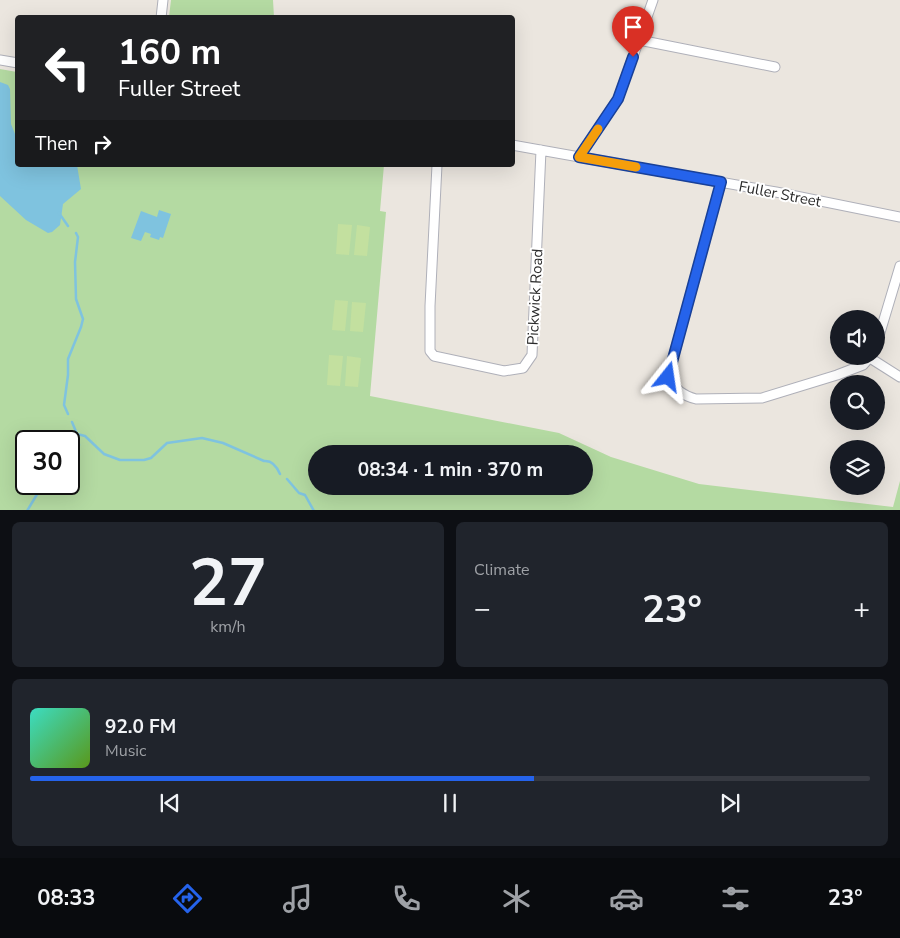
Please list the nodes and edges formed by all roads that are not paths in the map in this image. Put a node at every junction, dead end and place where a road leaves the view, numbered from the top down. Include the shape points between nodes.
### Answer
1 (163, 0) edge
2 (653, 0) edge
3 (161, 15) edge
4 (639, 40) junction
5 (0, 60) edge
6 (15, 62) edge
7 (775, 67) dead end
8 (515, 146) edge
9 (541, 150) junction
10 (579, 157) junction
11 (437, 167) edge
12 (721, 182) junction
13 (900, 217) edge
14 (900, 266) edge
15 (885, 316) edge
16 (863, 365) edge
17 (883, 365) edge
18 (900, 377) edge

1 - 3 street
2 - 4 street
4 - 7 street
4 - 10 street via 618,99
5 - 6 street
8 - 9 street, Fuller Street
9 - 10 street, Fuller Street
9 - 11 street, Pickwick Road via 532,355 523,368 514,371 504,372 459,362 434,356 430,351
10 - 12 street, Fuller Street
12 - 13 street, Fuller Street
12 - 16 street via 668,377 678,390 696,399 762,398
14 - 15 street
17 - 18 street

